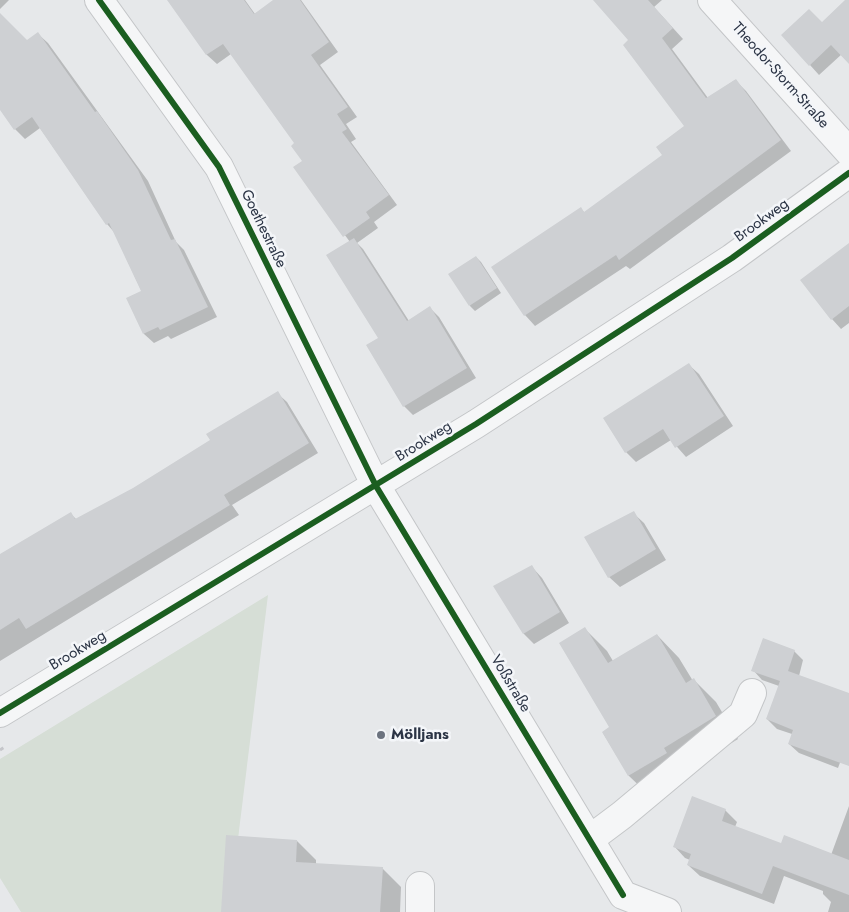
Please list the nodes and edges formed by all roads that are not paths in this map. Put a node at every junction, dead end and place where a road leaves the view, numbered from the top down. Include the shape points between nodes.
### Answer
1 (99, 0) edge
2 (712, 0) edge
3 (849, 152) edge
4 (849, 173) edge
5 (376, 486) junction
6 (752, 693) dead end
7 (0, 713) edge
8 (590, 839) junction
9 (620, 904) edge
10 (667, 912) edge

1 - 5 street, Goethestraße via 219,167
2 - 3 street, Theodor-Storm-Straße
4 - 5 street, Brookweg via 732,258
5 - 7 street, Brookweg
5 - 8 street, Voßstraße
6 - 8 street via 743,714
8 - 9 street, Voßstraße
9 - 10 street

